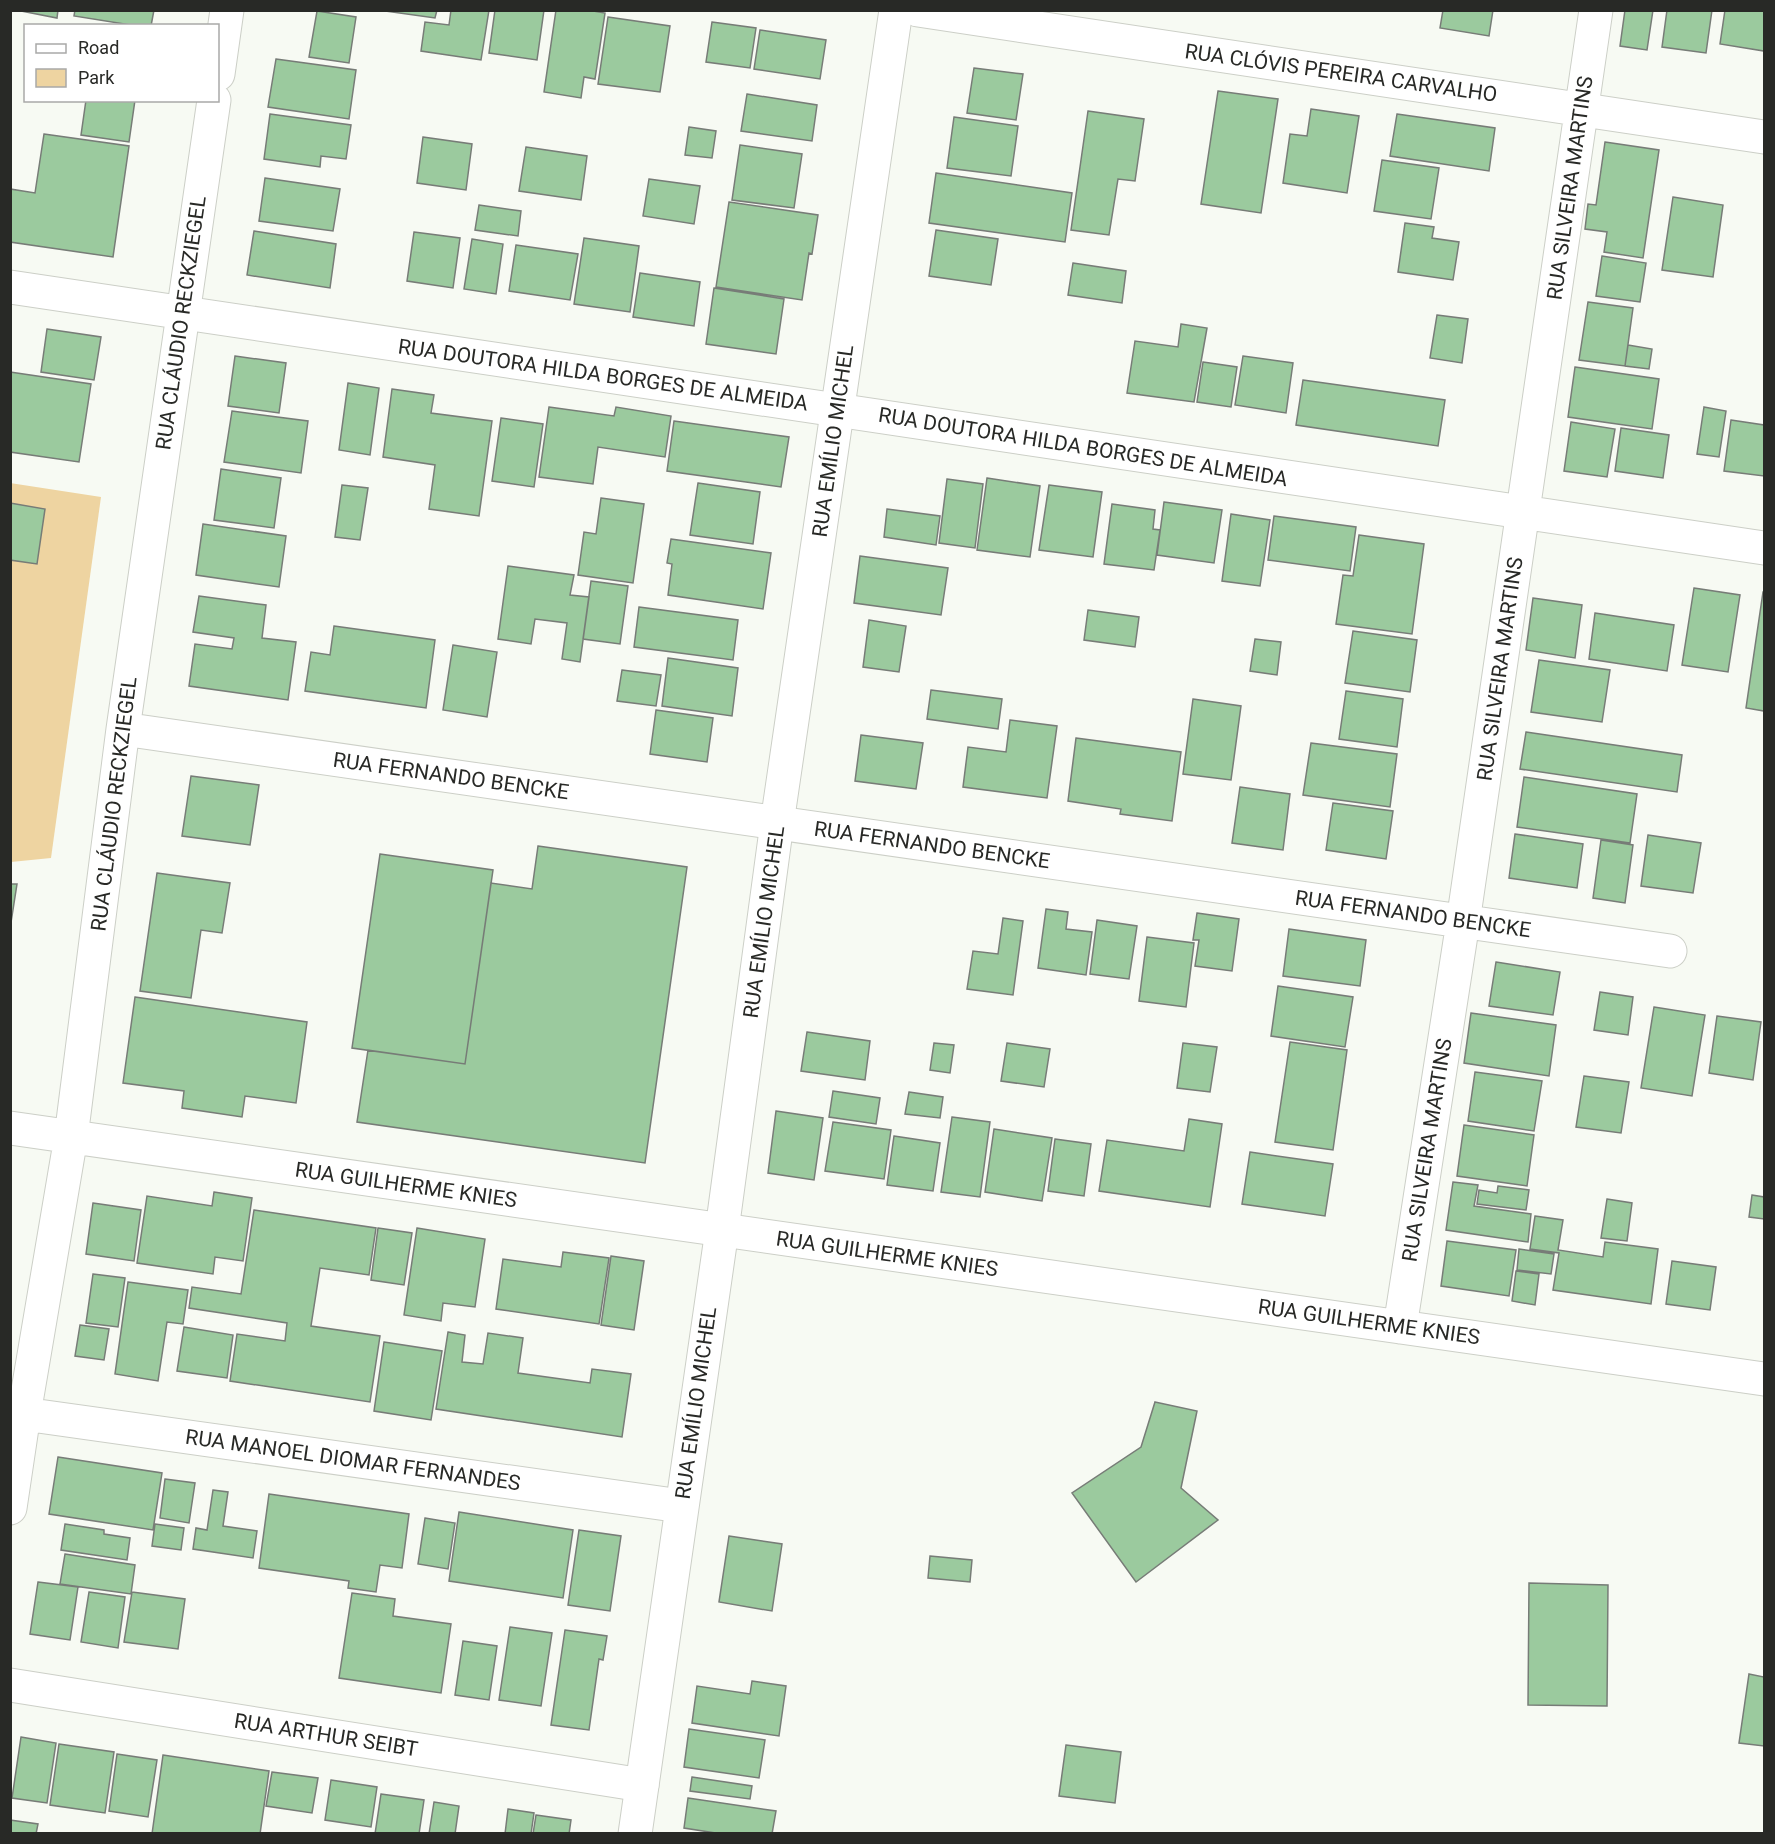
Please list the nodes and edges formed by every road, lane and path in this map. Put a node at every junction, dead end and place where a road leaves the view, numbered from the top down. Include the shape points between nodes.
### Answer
1 (227, 10) edge
2 (896, 10) edge
3 (918, 10) edge
4 (1596, 10) edge
5 (219, 67) edge
6 (214, 102) edge
7 (1581, 109) junction
8 (1764, 136) edge
9 (10, 287) edge
10 (183, 313) junction
11 (838, 410) junction
12 (1522, 513) junction
13 (1764, 548) edge
14 (123, 729) junction
15 (777, 823) junction
16 (1463, 922) junction
17 (1670, 951) dead end
18 (10, 1128) edge
19 (71, 1137) junction
20 (722, 1230) junction
21 (1400, 1327) junction
22 (1764, 1379) edge
23 (24, 1414) junction
24 (681, 1506) junction
25 (10, 1508) edge
26 (10, 1685) edge
27 (642, 1785) junction
28 (635, 1833) edge

1 - 5 street
2 - 11 street, RUA EMÍLIO MICHEL
3 - 7 street, RUA CLÓVIS PEREIRA CARVALHO
4 - 7 street, RUA SILVEIRA MARTINS
6 - 10 street, RUA CLÁUDIO RECKZIEGEL
7 - 8 street, RUA CLÓVIS PEREIRA CARVALHO
7 - 12 street, RUA SILVEIRA MARTINS
9 - 10 street, RUA DOUTORA HILDA BORGES DE ALMEIDA
10 - 11 street, RUA DOUTORA HILDA BORGES DE ALMEIDA
10 - 14 street, RUA CLÁUDIO RECKZIEGEL
11 - 12 street, RUA DOUTORA HILDA BORGES DE ALMEIDA
11 - 15 street, RUA EMÍLIO MICHEL
12 - 13 street, RUA DOUTORA HILDA BORGES DE ALMEIDA
12 - 16 street, RUA SILVEIRA MARTINS
14 - 15 street, RUA FERNANDO BENCKE
14 - 19 street, RUA CLÁUDIO RECKZIEGEL
15 - 16 street, RUA FERNANDO BENCKE
15 - 20 street, RUA EMÍLIO MICHEL
16 - 17 street, RUA FERNANDO BENCKE
16 - 21 street, RUA SILVEIRA MARTINS
18 - 19 street, RUA GUILHERME KNIES
19 - 20 street, RUA GUILHERME KNIES
19 - 23 street, RUA CLÁUDIO RECKZIEGEL
20 - 21 street, RUA GUILHERME KNIES
20 - 24 street, RUA EMÍLIO MICHEL
21 - 22 street, RUA GUILHERME KNIES
23 - 24 street, RUA MANOEL DIOMAR FERNANDES
23 - 25 street, RUA CLÁUDIO RECKZIEGEL
24 - 27 street, RUA EMÍLIO MICHEL
26 - 27 street, RUA ARTHUR SEIBT
27 - 28 street, RUA EMÍLIO MICHEL

